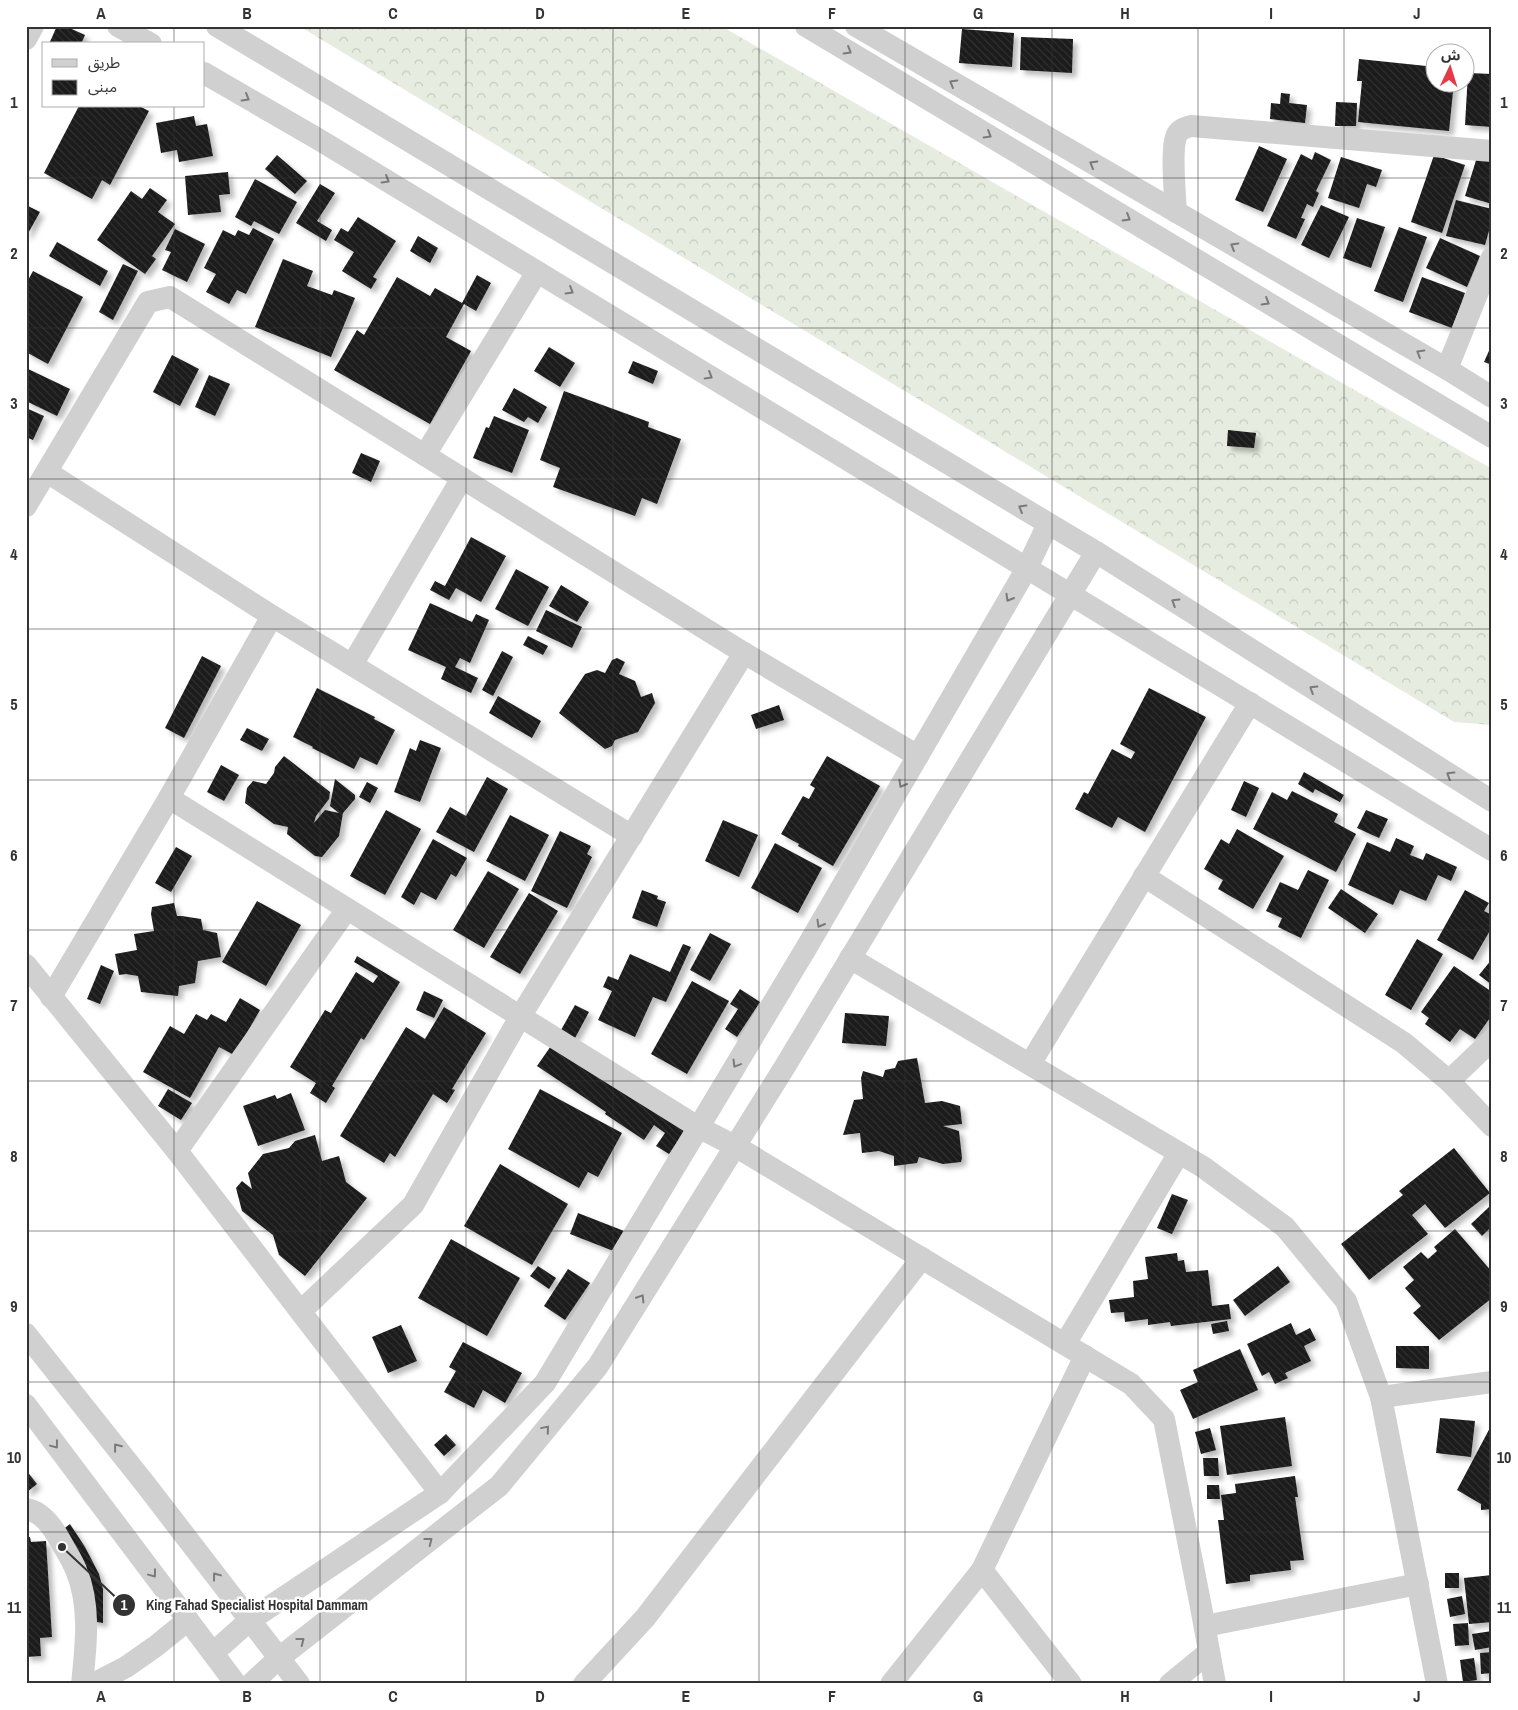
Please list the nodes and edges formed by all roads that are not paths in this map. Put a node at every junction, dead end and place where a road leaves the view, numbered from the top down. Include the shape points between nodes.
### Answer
1 (34, 26) edge
2 (118, 26) edge
3 (217, 26) edge
4 (806, 26) edge
5 (856, 26) edge
6 (26, 39) edge
7 (147, 42) edge
8 (205, 74) edge
9 (1492, 151) edge
10 (1176, 212) junction
11 (1492, 257) edge
12 (537, 272) junction
13 (1447, 369) junction
14 (1492, 397) edge
15 (1492, 437) edge
16 (425, 455) junction
17 (46, 472) junction
18 (462, 478) junction
19 (26, 506) edge
20 (1048, 524) junction
21 (1096, 552) junction
22 (1026, 568) junction
23 (1071, 595) junction
24 (272, 616) junction
25 (744, 653) junction
26 (352, 665) junction
27 (1250, 703) junction
28 (918, 756) junction
29 (169, 798) junction
30 (1492, 801) edge
31 (632, 836) junction
32 (1492, 850) edge
33 (1144, 876) junction
34 (347, 909) junction
35 (850, 958) junction
36 (26, 965) edge
37 (51, 997) junction
38 (520, 1017) junction
39 (1492, 1040) edge
40 (1030, 1064) junction
41 (1449, 1081) junction
42 (1492, 1126) edge
43 (698, 1127) junction
44 (735, 1146) junction
45 (177, 1151) junction
46 (1179, 1153) junction
47 (922, 1258) junction
48 (301, 1311) junction
49 (26, 1334) edge
50 (1065, 1344) junction
51 (1085, 1356) junction
52 (1492, 1382) edge
53 (1381, 1397) junction
54 (26, 1406) edge
55 (440, 1493) junction
56 (26, 1509) edge
57 (982, 1570) junction
58 (1418, 1584) junction
59 (188, 1620) junction
60 (250, 1620) junction
61 (1205, 1626) junction
62 (1209, 1652) junction
63 (213, 1654) junction
64 (279, 1658) junction
65 (82, 1684) edge
66 (93, 1684) edge
67 (236, 1684) edge
68 (251, 1684) edge
69 (299, 1684) edge
70 (584, 1684) edge
71 (891, 1684) edge
72 (1071, 1684) edge
73 (1170, 1684) edge
74 (1215, 1684) edge
75 (1437, 1684) edge

1 - 6 street
2 - 7 street
20 -> 3 street
4 -> 15 street
10 -> 5 street
8 -> 12 street
9 - 10 street via 1191,126 1182,128 1174,147
13 -> 10 street
11 - 13 street
12 - 16 street
12 -> 22 street
13 - 14 street
16 - 17 street via 170,297 148,302
16 - 18 street
17 - 19 street
17 - 24 street
18 - 25 street
18 - 26 street
20 - 21 street
20 - 22 street
21 - 23 street
30 -> 21 street
22 - 23 street
22 -> 28 street
23 - 27 street
23 - 35 street
24 - 26 street
24 - 29 street
25 - 28 street
25 - 31 street
26 - 31 street
27 - 32 street
27 - 33 street
28 -> 43 street
29 - 34 street
29 - 37 street
31 - 38 street
33 - 40 street
33 - 41 street via 1404,1043
34 - 38 street
34 - 45 street
35 - 40 street
35 - 44 street
36 - 37 street
37 - 45 street
38 - 43 street
38 - 48 street via 413,1205
39 - 41 street
40 - 46 street
41 - 42 street
43 - 44 street
43 - 55 street via 545,1383
44 - 47 street
64 -> 44 street via 499,1486 598,1366
45 - 48 street
46 - 50 street
46 - 53 street via 1285,1227 1346,1301
47 - 50 street
47 - 70 street via 645,1618
48 - 55 street
60 -> 49 street
50 - 51 street
51 - 57 street
51 - 61 street via 1131,1384 1164,1419
52 - 53 street
53 - 58 street
54 -> 59 street
55 - 60 street
56 - 65 street via 32,1510 54,1528 76,1570 84,1600 86,1643
57 - 71 street
57 - 72 street
58 - 61 street
58 - 75 street
59 - 63 street
59 - 66 street via 126,1667
60 - 63 street
60 - 64 street
61 - 62 street
62 - 73 street
62 - 74 street
63 - 67 street
64 - 68 street
64 - 69 street

